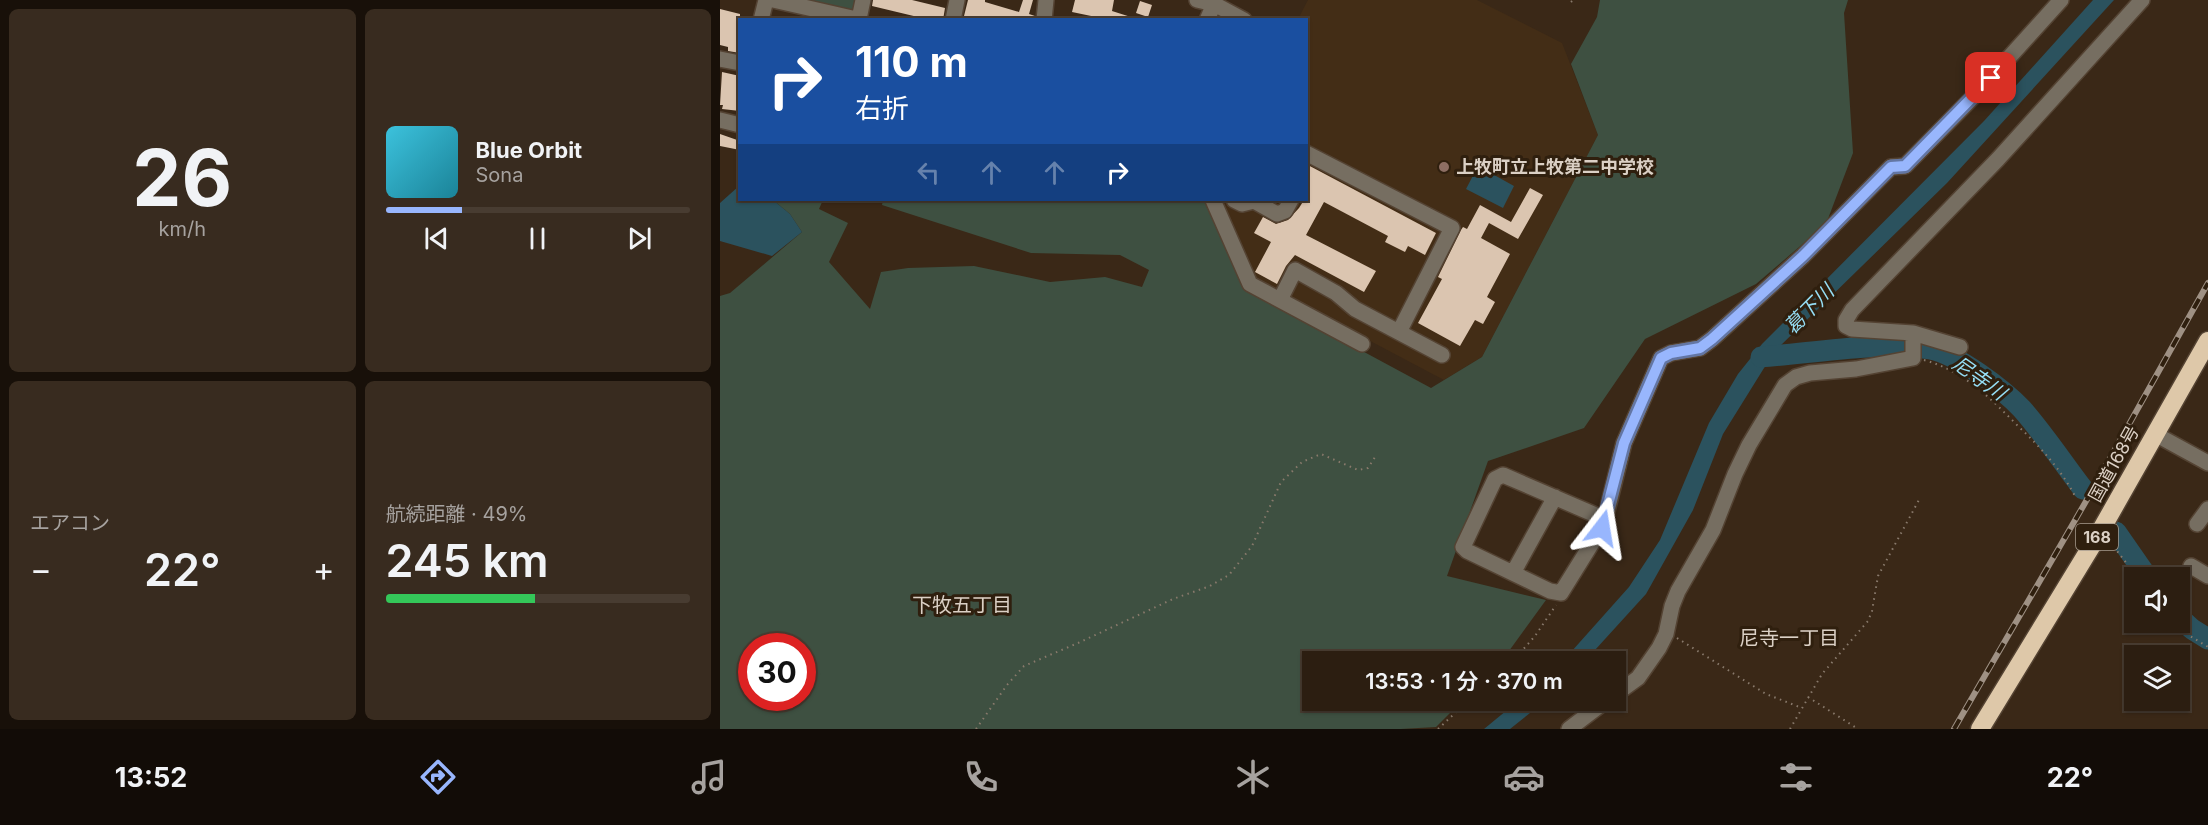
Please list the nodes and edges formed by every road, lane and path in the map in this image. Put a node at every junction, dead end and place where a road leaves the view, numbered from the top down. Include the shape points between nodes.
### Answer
1 (765, 0) edge
2 (773, 0) edge
3 (863, 0) edge
4 (957, 0) edge
5 (1046, 0) edge
6 (1197, 0) edge
7 (2061, 0) edge
8 (2142, 0) edge
9 (1214, 4) junction
10 (762, 18) edge
11 (855, 18) edge
12 (860, 18) edge
13 (953, 18) edge
14 (1046, 18) edge
15 (1208, 18) edge
16 (1240, 18) edge
17 (720, 59) edge
18 (738, 63) edge
19 (720, 120) edge
20 (738, 124) edge
21 (1308, 154) edge
22 (1213, 201) edge
23 (1236, 201) edge
24 (1254, 201) edge
25 (1254, 201) edge
26 (1291, 201) edge
27 (1280, 300) junction
28 (1399, 332) junction
29 (1913, 333) junction
30 (2208, 341) edge
31 (1362, 344) dead end
32 (1960, 347) dead end
33 (1442, 355) dead end
34 (1913, 358) junction
35 (2155, 434) junction
36 (1376, 457) dead end
37 (2208, 463) edge
38 (1555, 497) junction
39 (1920, 498) dead end
40 (2076, 498) dead end
41 (2208, 509) edge
42 (1605, 519) junction
43 (2197, 524) dead end
44 (2101, 530) junction
45 (2191, 566) dead end
46 (2130, 567) edge
47 (1513, 573) junction
48 (2208, 576) edge
49 (1561, 593) junction
50 (2185, 633) edge
51 (1666, 634) junction
52 (2208, 647) edge
53 (1522, 651) edge
54 (1626, 687) edge
55 (1808, 697) junction
56 (1802, 708) junction
57 (1457, 711) edge
58 (1593, 711) edge
59 (976, 729) edge
60 (1438, 729) edge
61 (1569, 729) edge
62 (1790, 729) edge
63 (1858, 729) edge
64 (1980, 729) edge

1 - 10 street
2 - 11 street
3 - 12 street
4 - 13 street
5 - 14 street
6 - 9 street
7 - 42 street via 1905,166 1891,167 1803,256 1712,339 1700,348 1661,358 1624,443
8 - 29 street via 1845,320 1852,329
9 - 15 street
9 - 16 street
17 - 18 street
19 - 20 street
21 - 28 street via 1452,228
22 - 27 street via 1250,284
23 - 24 street
25 - 26 street via 1277,214 1285,211
27 - 28 street via 1295,270
27 - 31 street
28 - 33 street
29 - 32 street
29 - 34 street
30 - 35 highway, 国道168号 / 168
34 - 40 path via 1947,367 1985,393 2053,460
34 - 51 street via 1810,373 1785,385 1749,445 1713,530 1678,591
35 - 37 street
35 - 44 highway, 国道168号 / 168
36 - 59 path via 1368,468 1358,470 1320,454 1302,462 1281,482 1252,546 1229,575 1023,666
38 - 42 street
38 - 47 street
38 - 47 street via 1503,475 1495,479 1463,547
39 - 55 path via 1878,576 1868,621
41 - 43 street
42 - 49 street
44 - 46 path
44 - 64 highway, 国道168号 / 168
45 - 48 street
47 - 49 street
49 - 53 path
50 - 52 path
51 - 54 street via 1651,661
51 - 56 path via 1766,694
55 - 56 path
55 - 63 path
56 - 62 path
57 - 60 path
58 - 61 street

